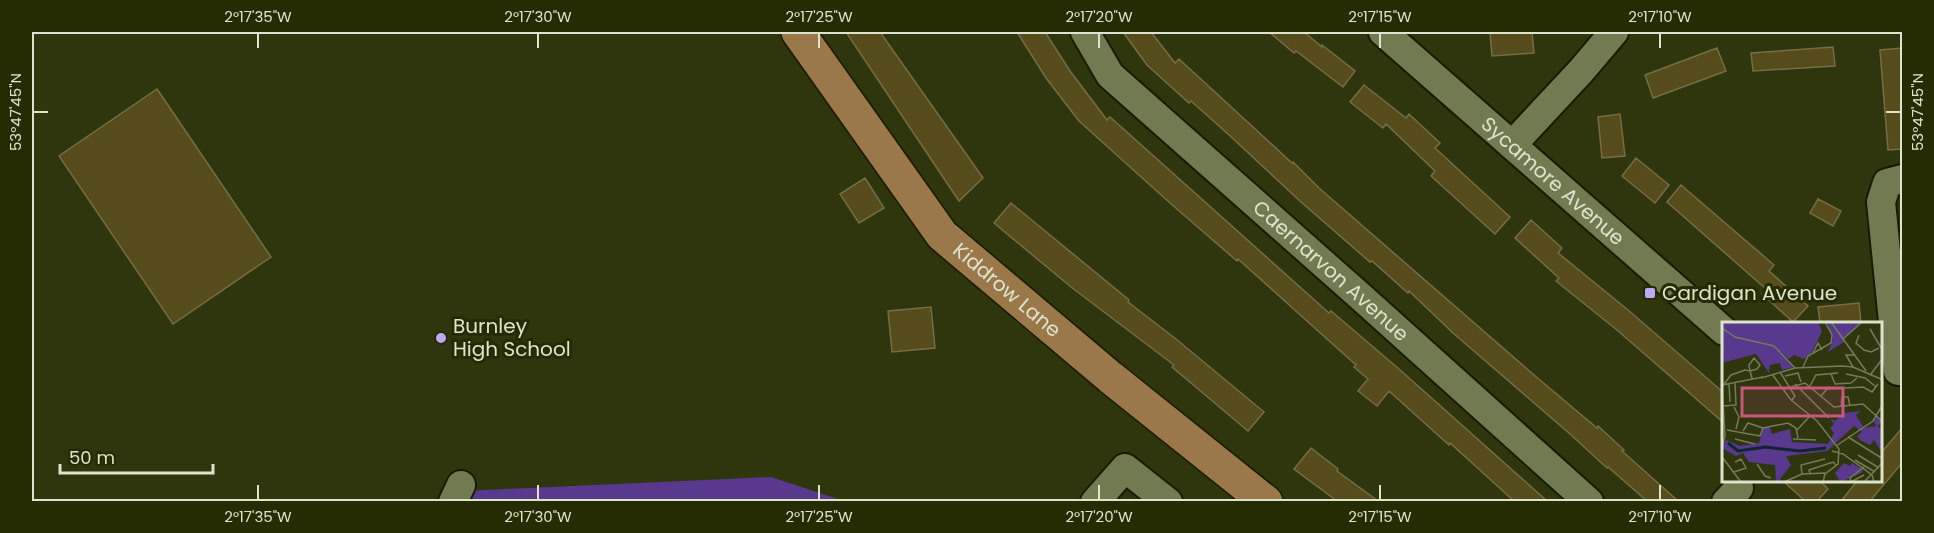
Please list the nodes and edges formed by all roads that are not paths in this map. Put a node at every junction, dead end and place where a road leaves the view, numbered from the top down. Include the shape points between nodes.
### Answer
1 (798, 32) edge
2 (1085, 32) edge
3 (1383, 32) edge
4 (1614, 32) edge
5 (1512, 145) junction
6 (1902, 179) edge
7 (1722, 329) edge
8 (1894, 371) edge
9 (1095, 501) edge
10 (1168, 501) edge
11 (1266, 501) edge
12 (1588, 501) edge

1 - 11 main road, Kiddrow Lane via 942,235 1110,377
2 - 12 street, Caernarvon Avenue via 1110,75
3 - 5 street, Sycamore Avenue
4 - 5 street
5 - 7 street, Sycamore Avenue
6 - 8 street via 1887,183 1881,202
9 - 10 street via 1125,468

